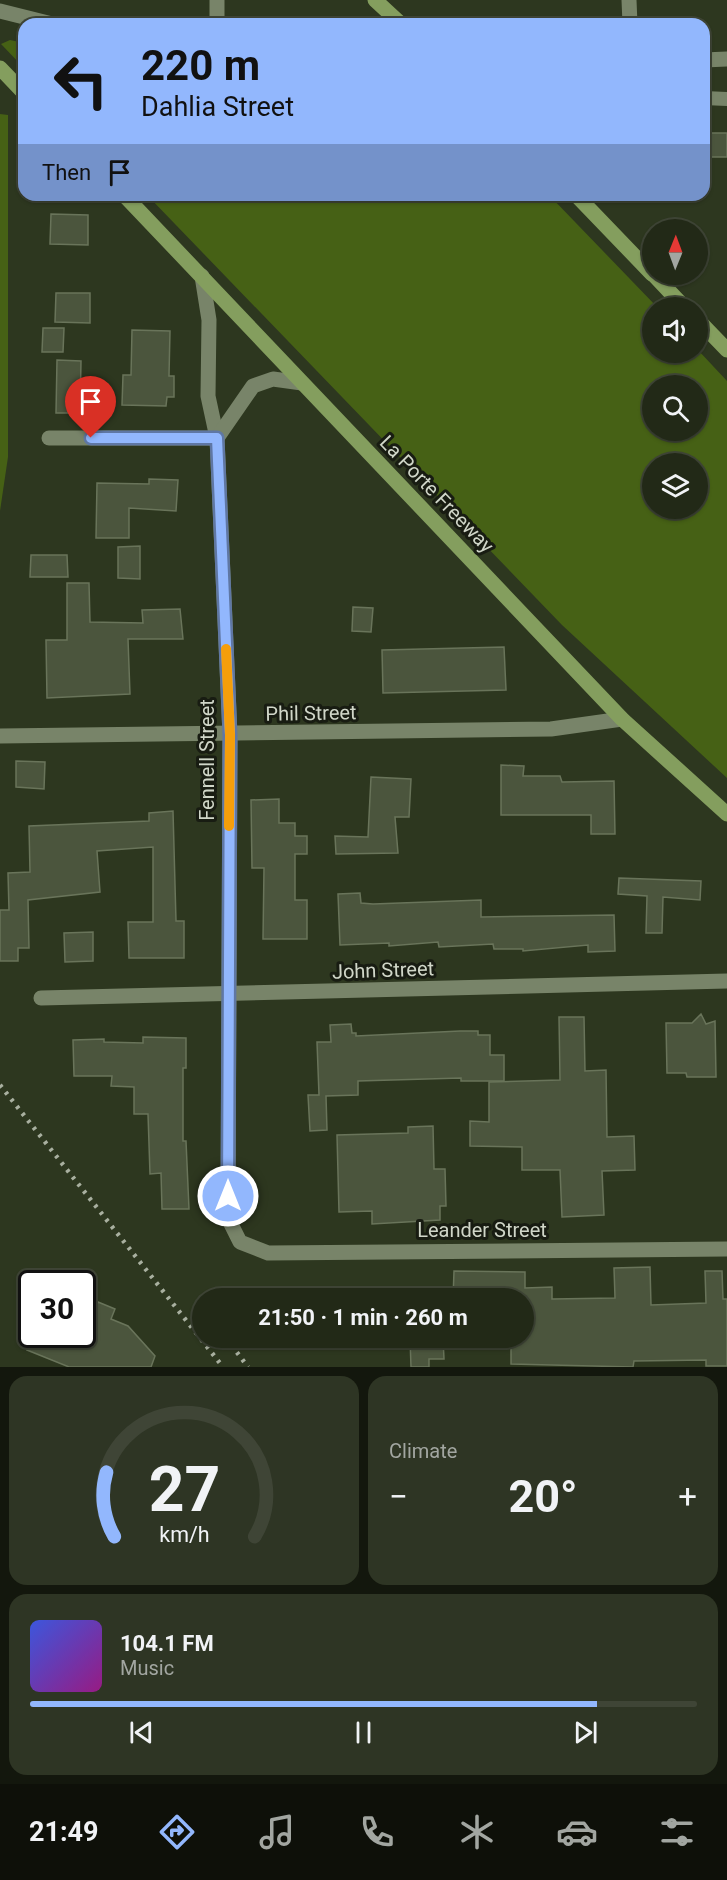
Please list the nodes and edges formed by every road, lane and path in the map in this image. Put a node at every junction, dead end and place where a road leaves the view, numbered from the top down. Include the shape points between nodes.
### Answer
1 (217, 0) edge
2 (375, 0) edge
3 (629, 0) edge
4 (0, 11) edge
5 (28, 18) edge
6 (217, 18) edge
7 (394, 18) edge
8 (630, 18) edge
9 (710, 60) edge
10 (727, 60) edge
11 (0, 68) edge
12 (18, 87) edge
13 (710, 99) edge
14 (727, 99) edge
15 (130, 201) edge
16 (582, 201) edge
17 (642, 263) edge
18 (202, 276) junction
19 (663, 285) edge
20 (675, 297) edge
21 (708, 330) edge
22 (727, 350) edge
23 (302, 383) junction
24 (49, 438) dead end
25 (217, 438) junction
26 (622, 719) junction
27 (230, 735) junction
28 (0, 736) edge
29 (727, 813) edge
30 (727, 981) edge
31 (227, 995) junction
32 (41, 998) dead end
33 (240, 1242) joint
34 (727, 1249) edge

1 - 6 street
2 - 7 main road
3 - 8 street
4 - 5 street
9 - 10 street
11 - 12 main road
13 - 14 lane
15 - 18 main road, La Porte Freeway
16 - 17 main road
18 - 23 main road, La Porte Freeway
18 - 25 street, Fennell Street via 209,320 208,396
19 - 20 main road
21 - 22 main road
23 - 25 street via 273,379 253,386
23 - 26 main road, La Porte Freeway
24 - 25 street
25 - 27 street, Fennell Street
26 - 27 street, Phil Street via 551,729
26 - 29 main road, La Porte Freeway
27 - 28 street, Phil Street
27 - 31 street, Fennell Street
30 - 31 street, John Street
31 - 32 street, John Street
31 - 33 street, Fennell Street via 228,1218
33 - 34 street, Leander Street via 268,1253

